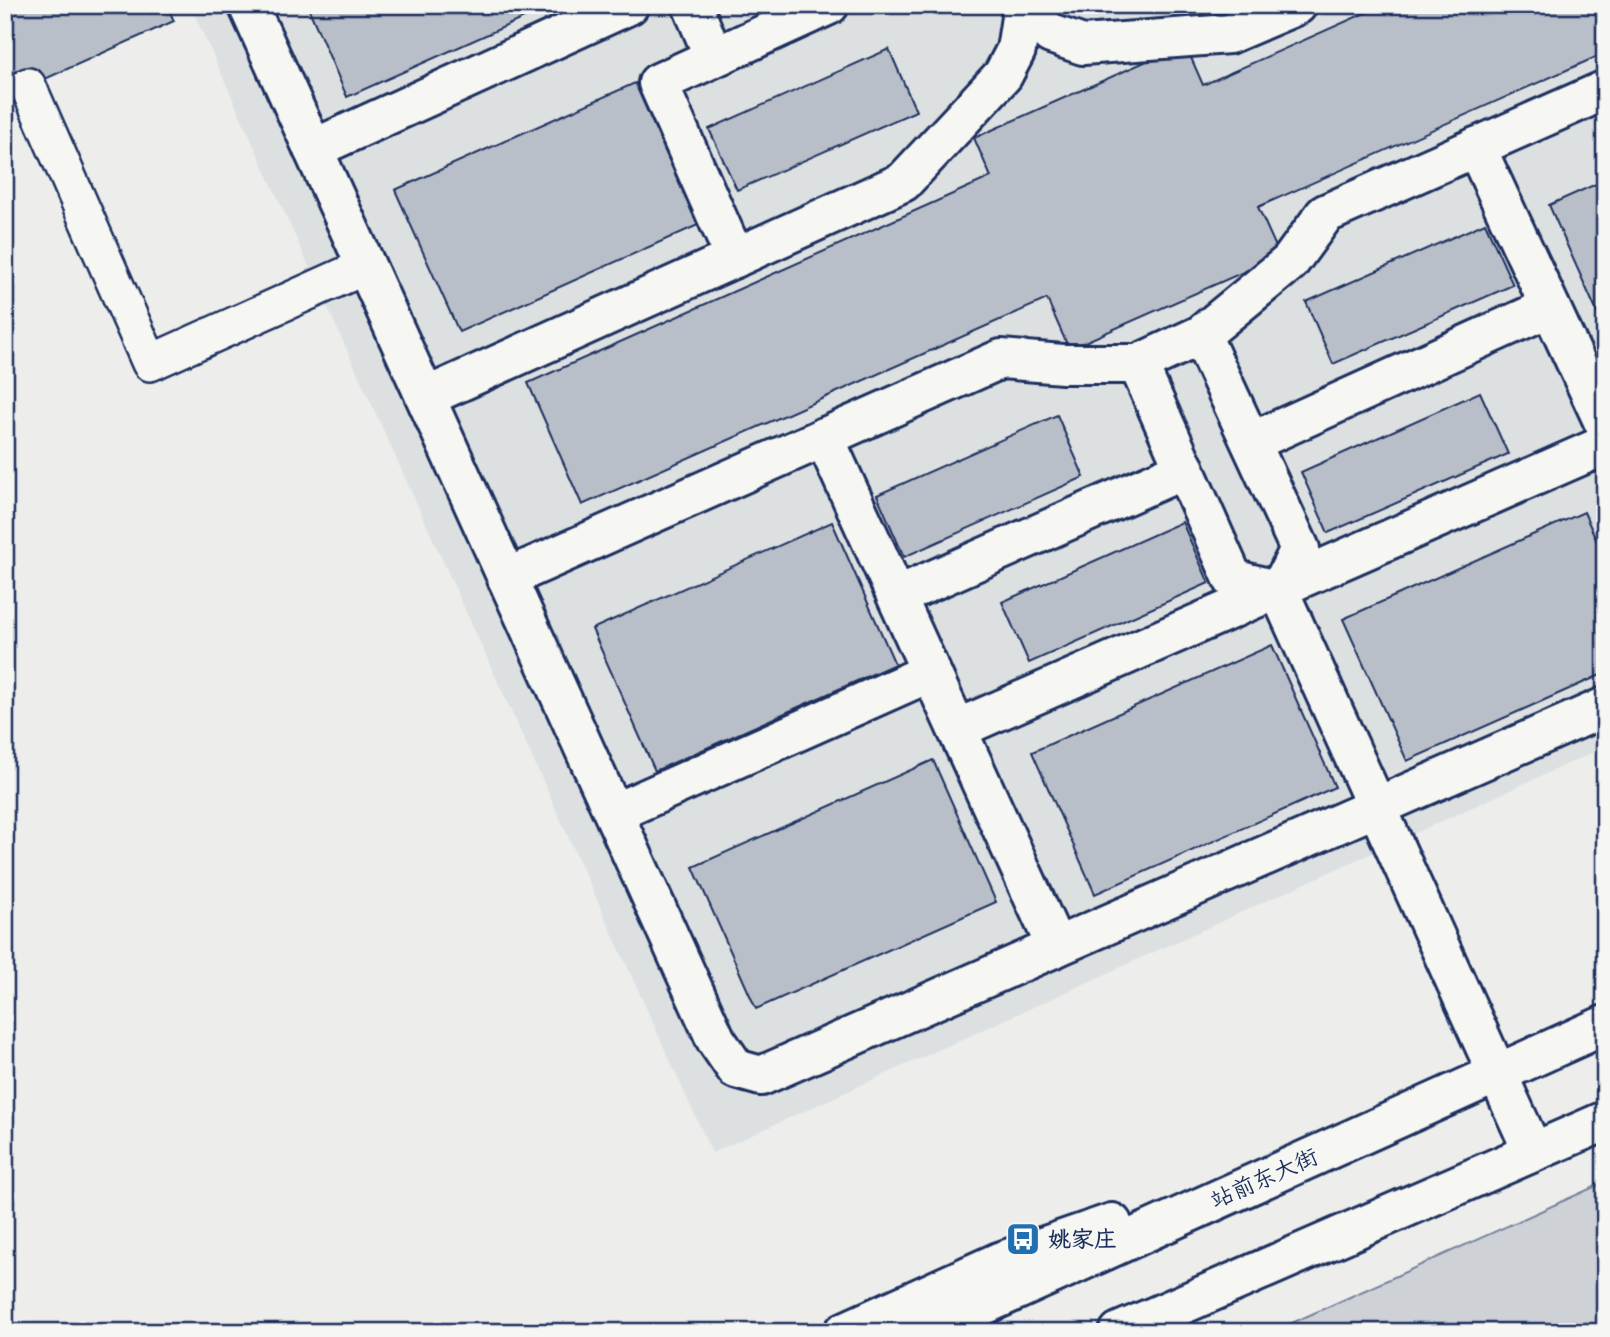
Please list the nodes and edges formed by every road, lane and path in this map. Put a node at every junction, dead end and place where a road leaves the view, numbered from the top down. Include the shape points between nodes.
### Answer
1 (248, 5) edge
2 (629, 5) edge
3 (692, 5) edge
4 (829, 5) edge
5 (1297, 5) edge
6 (1021, 8) edge
7 (714, 57) junction
8 (28, 86) dead end
9 (1605, 90) edge
10 (1476, 147) junction
11 (313, 149) junction
12 (735, 258) junction
13 (366, 266) junction
14 (1550, 307) junction
15 (1201, 335) junction
16 (1138, 364) junction
17 (1596, 383) edge
18 (426, 397) junction
19 (1605, 425) edge
20 (824, 437) junction
21 (1251, 442) junction
22 (1605, 446) edge
23 (1185, 469) junction
24 (507, 578) junction
25 (1279, 591) junction
26 (897, 596) junction
27 (931, 672) junction
28 (1605, 707) edge
29 (957, 729) junction
30 (1376, 807) junction
31 (614, 813) junction
32 (1056, 947) junction
33 (1605, 1025) edge
34 (1497, 1073) junction
35 (1605, 1121) edge
36 (1335, 1146) junction
37 (1533, 1152) junction
38 (1278, 1263) junction
39 (844, 1332) edge
40 (924, 1332) edge
41 (1119, 1332) edge
42 (1164, 1332) edge

1 - 11 street
2 - 11 street
3 - 7 street
4 - 7 street
5 - 6 street via 1229,34 1083,45 1051,34
6 - 12 street via 1016,50 1003,75 903,182
7 - 12 street via 658,83
8 - 13 street via 150,363
9 - 10 street
10 - 14 street
10 - 15 street via 1325,215 1290,262
11 - 13 street
12 - 18 street
13 - 18 street
14 - 17 street
14 - 21 street
15 - 16 street
15 - 21 street
16 - 20 street via 1002,359
16 - 23 street
17 - 19 street
18 - 24 street
20 - 24 street
20 - 26 street
21 - 25 street via 1300,549
22 - 25 street
23 - 25 street via 1233,579
23 - 26 street
24 - 31 street
25 - 29 street
25 - 30 street
26 - 27 street
27 - 29 street
27 - 31 street
28 - 30 street
29 - 32 street
30 - 32 street
30 - 34 street
31 - 32 street via 716,1040 736,1069 761,1076
33 - 34 street, 站前东大街
34 - 36 street, 站前东大街
34 - 37 street
35 - 37 street
36 - 39 street via 999,1262
36 - 40 street, 站前东大街
37 - 38 street
38 - 41 street
38 - 42 street

